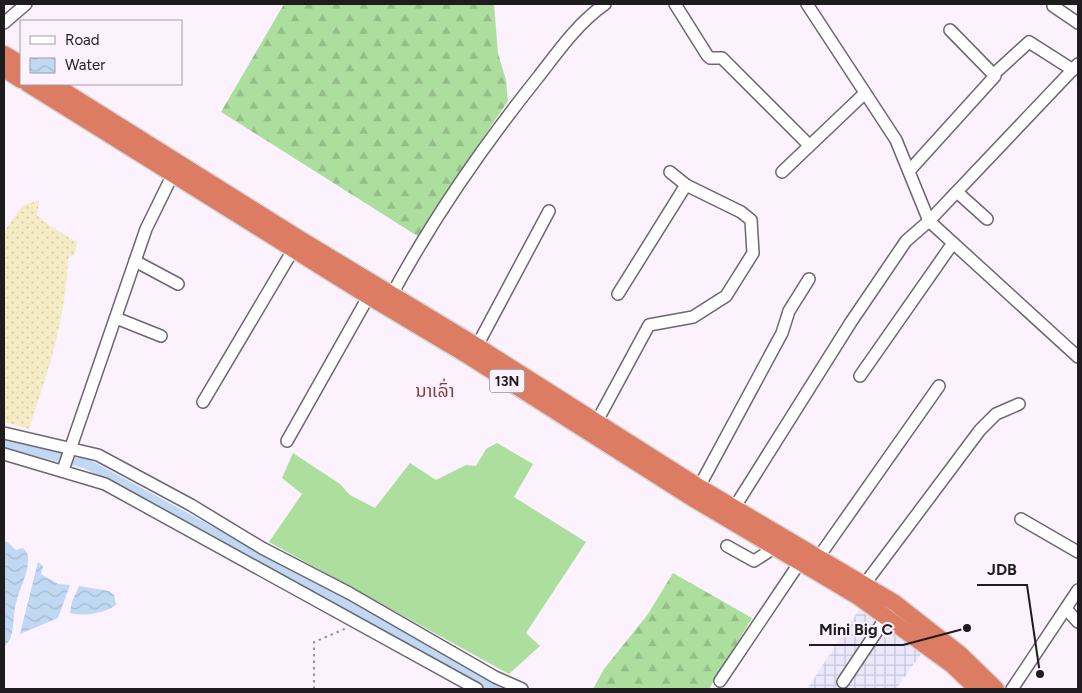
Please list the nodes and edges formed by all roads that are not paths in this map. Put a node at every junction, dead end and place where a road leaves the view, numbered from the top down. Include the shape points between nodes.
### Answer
1 (26, 4) edge
2 (605, 4) edge
3 (674, 4) edge
4 (807, 4) edge
5 (1053, 6) dead end
6 (4, 23) edge
7 (1078, 23) edge
8 (950, 30) dead end
9 (9, 66) edge
10 (1075, 67) edge
11 (994, 74) junction
12 (20, 79) edge
13 (30, 85) edge
14 (55, 85) edge
15 (865, 93) junction
16 (809, 145) junction
17 (909, 171) junction
18 (670, 172) dead end
19 (782, 172) dead end
20 (173, 174) junction
21 (686, 185) junction
22 (957, 192) junction
23 (549, 211) dead end
24 (987, 219) dead end
25 (929, 221) junction
26 (953, 243) junction
27 (293, 250) junction
28 (135, 261) junction
29 (809, 279) dead end
30 (178, 284) dead end
31 (372, 291) junction
32 (618, 294) dead end
33 (388, 300) junction
34 (116, 318) junction
35 (161, 336) dead end
36 (477, 346) junction
37 (1078, 357) edge
38 (860, 376) dead end
39 (939, 386) dead end
40 (203, 402) dead end
41 (1019, 404) dead end
42 (596, 423) junction
43 (4, 433) edge
44 (288, 441) dead end
45 (70, 452) junction
46 (4, 454) edge
47 (64, 468) junction
48 (699, 487) junction
49 (731, 513) junction
50 (1022, 520) dead end
51 (726, 546) dead end
52 (774, 548) junction
53 (1078, 552) edge
54 (818, 558) junction
55 (800, 562) junction
56 (864, 585) junction
57 (1078, 590) edge
58 (1066, 608) junction
59 (886, 616) junction
60 (1078, 622) edge
61 (412, 628) junction
62 (404, 647) junction
63 (720, 681) dead end
64 (843, 682) dead end
65 (477, 689) edge
66 (522, 689) edge
67 (977, 689) edge
68 (996, 689) edge
69 (1012, 689) edge

1 - 6 street
2 - 33 street via 586,18 498,127
3 - 16 street via 710,58 722,58
4 - 15 street
5 - 7 street
8 - 11 street
9 - 12 highway
10 - 11 street via 1029,42
10 - 22 street
11 - 17 street via 993,79
13 - 20 highway, 13N
14 - 31 highway, 13N
15 - 16 street
15 - 17 street via 896,140
16 - 19 street
17 - 25 street
18 - 21 street
20 - 27 highway, 13N
20 - 28 street via 146,229
21 - 32 street
21 - 42 street via 751,220 753,253 726,296 693,317 649,325
22 - 24 street
22 - 25 street
23 - 36 street
25 - 26 street
25 - 49 street via 906,241 867,298
26 - 37 street
26 - 38 street
27 - 31 highway, 13N
27 - 40 street
28 - 30 street
28 - 34 street
29 - 48 street
31 - 33 highway, 13N
31 - 44 street
33 - 36 highway, 13N
33 - 49 highway, 13N
34 - 35 street
34 - 45 street
36 - 42 highway, 13N
39 - 54 street
41 - 56 street via 996,414 980,430
42 - 48 highway, 13N
43 - 45 street
45 - 47 street
45 - 61 street via 98,455
46 - 47 street
47 - 62 street via 105,484
48 - 49 highway, 13N
49 - 52 highway, 13N
49 - 54 highway, 13N
50 - 53 street
51 - 52 street via 754,561
52 - 55 highway, 13N
54 - 56 highway, 13N
55 - 59 highway, 13N
55 - 63 street
56 - 68 highway, 13N via 895,603 960,654
57 - 58 street
58 - 60 street
58 - 69 street
59 - 64 street
59 - 67 highway, 13N via 952,665
61 - 62 street
61 - 66 street
62 - 65 street

